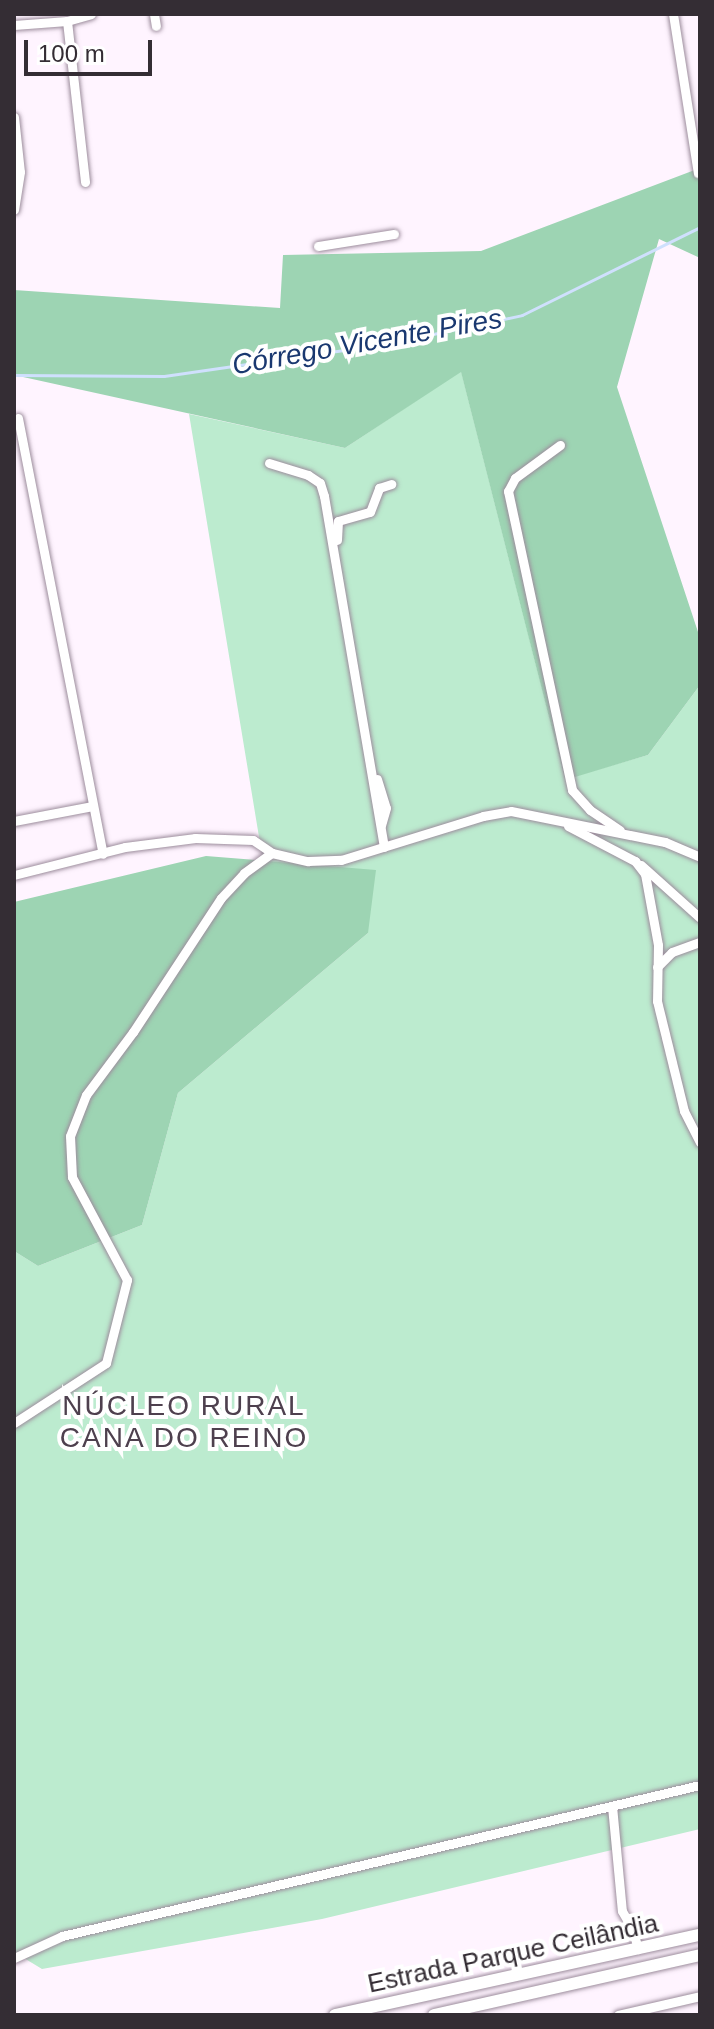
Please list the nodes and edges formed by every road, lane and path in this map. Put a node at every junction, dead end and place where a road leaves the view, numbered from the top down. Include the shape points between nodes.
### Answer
1 (91, 14) edge
2 (154, 14) edge
3 (673, 14) edge
4 (67, 21) junction
5 (14, 25) edge
6 (156, 26) dead end
7 (14, 117) edge
8 (698, 173) dead end
9 (85, 182) dead end
10 (14, 210) edge
11 (394, 234) dead end
12 (318, 246) dead end
13 (18, 418) dead end
14 (560, 445) dead end
15 (269, 463) dead end
16 (391, 484) dead end
17 (93, 806) junction
18 (14, 821) edge
19 (564, 824) junction
20 (381, 825) junction
21 (623, 832) junction
22 (384, 847) junction
23 (272, 853) junction
24 (103, 854) junction
25 (700, 857) edge
26 (635, 861) junction
27 (14, 875) edge
28 (700, 918) edge
29 (700, 942) edge
30 (657, 967) junction
31 (700, 1142) edge
32 (14, 1423) edge
33 (700, 1785) edge
34 (612, 1806) junction
35 (700, 1935) edge
36 (638, 1949) junction
37 (700, 1955) edge
38 (14, 1958) edge
39 (700, 1996) edge
40 (649, 2012) edge
41 (335, 2015) edge
42 (434, 2015) edge
43 (618, 2015) edge

1 - 4 street
2 - 6 street
3 - 8 street
4 - 5 street
4 - 9 street
7 - 10 street via 20,172
11 - 12 street
13 - 17 street
14 - 21 street via 515,478 508,491 572,790
15 - 20 street via 320,483
16 - 20 street via 379,488 370,512 344,517 336,528 386,808
17 - 18 street
17 - 24 street
19 - 21 street
19 - 22 street via 511,811
19 - 26 street
20 - 22 street
21 - 25 street
22 - 23 street via 325,862
23 - 24 street via 253,840 195,838
23 - 32 street via 221,898 86,1095 70,1136 72,1177 127,1280 106,1363
24 - 27 street
26 - 28 street
26 - 30 street via 645,874
29 - 30 street via 672,952
30 - 31 street via 657,1001 684,1111
33 - 34 street
34 - 36 street via 622,1911
34 - 38 street via 62,1936
35 - 36 highway, Estrada Parque Ceilândia
36 - 41 highway, Estrada Parque Ceilândia
37 - 42 highway, Estrada Parque Ceilândia
39 - 40 street
40 - 43 street

